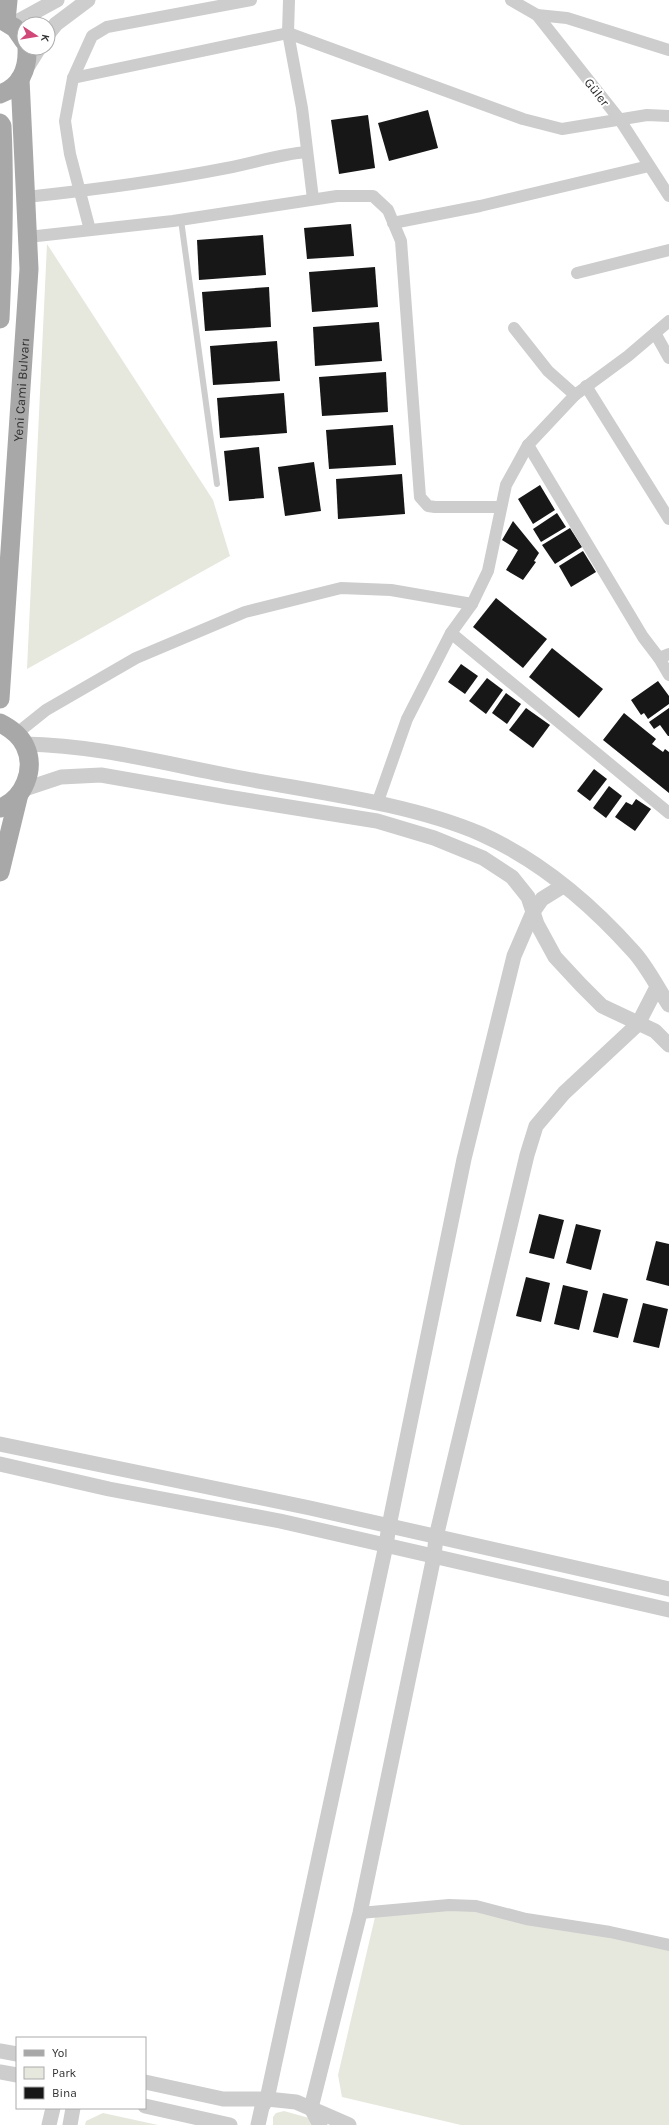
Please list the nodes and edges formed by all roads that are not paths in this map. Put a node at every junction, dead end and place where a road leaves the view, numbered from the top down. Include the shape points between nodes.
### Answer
1 (8, 0) edge
2 (57, 0) edge
3 (88, 0) edge
4 (251, 0) edge
5 (289, 0) edge
6 (511, 0) edge
7 (537, 16) junction
8 (5, 22) edge
9 (56, 24) edge
10 (16, 33) edge
11 (288, 33) junction
12 (669, 50) edge
13 (28, 56) edge
14 (34, 56) edge
15 (23, 74) junction
16 (73, 78) junction
17 (0, 94) edge
18 (669, 116) edge
19 (620, 120) junction
20 (0, 123) edge
21 (307, 152) junction
22 (2, 154) edge
23 (649, 166) junction
24 (80, 192) junction
25 (669, 196) edge
26 (26, 197) junction
27 (313, 200) junction
28 (181, 220) junction
29 (393, 223) junction
30 (90, 230) junction
31 (28, 237) junction
32 (2, 249) edge
33 (669, 250) edge
34 (577, 273) dead end
35 (0, 319) edge
36 (669, 321) edge
37 (514, 328) dead end
38 (654, 333) junction
39 (669, 358) edge
40 (586, 386) junction
41 (576, 395) junction
42 (528, 445) junction
43 (216, 484) dead end
44 (501, 508) junction
45 (669, 519) edge
46 (472, 604) junction
47 (451, 633) junction
48 (664, 656) edge
49 (669, 675) edge
50 (0, 700) edge
51 (13, 732) edge
52 (21, 792) junction
53 (377, 804) junction
54 (0, 808) edge
55 (669, 813) edge
56 (0, 872) edge
57 (563, 886) junction
58 (533, 912) junction
59 (657, 987) junction
60 (669, 1005) edge
61 (638, 1024) junction
62 (669, 1044) edge
63 (0, 1444) edge
64 (0, 1464) edge
65 (389, 1526) junction
66 (436, 1537) junction
67 (386, 1545) junction
68 (434, 1556) junction
69 (669, 1589) edge
70 (669, 1610) edge
71 (360, 1913) junction
72 (669, 1944) edge
73 (0, 2051) edge
74 (16, 2054) edge
75 (0, 2072) edge
76 (16, 2076) edge
77 (146, 2082) edge
78 (266, 2099) junction
79 (146, 2106) edge
80 (311, 2108) junction
81 (53, 2109) edge
82 (73, 2109) edge
83 (49, 2125) edge
84 (70, 2125) edge
85 (230, 2125) edge
86 (258, 2125) edge
87 (320, 2125) edge
88 (349, 2125) edge

1 - 8 main road
2 - 8 street
3 - 9 street
4 - 16 street via 107,27 92,36
5 - 11 street
6 - 7 street, Güler
7 - 12 street via 568,18
7 - 19 street, Güler
8 - 10 main road
11 - 16 street
11 - 19 street via 531,121 562,129
11 - 21 street
13 - 15 main road, Yeni Cami Bulvarı
14 - 15 street
15 - 17 main road via 12,88
15 - 26 main road, Yeni Cami Bulvarı
16 - 24 street via 65,121
18 - 19 street via 646,115
19 - 23 street, Güler
20 - 22 main road
21 - 24 street
21 - 27 street
22 - 32 main road
23 - 25 street, Güler
23 - 29 street via 480,206
24 - 26 street
24 - 30 street
26 - 31 main road, Yeni Cami Bulvarı
27 - 28 street
27 - 29 street via 337,196 373,196 388,210
28 - 30 street
28 - 43 lane
29 - 44 street via 401,242 420,497 428,506 435,507
30 - 31 street
31 - 50 main road, Yeni Cami Bulvarı via 29,269
32 - 35 main road
33 - 34 street
36 - 38 street
37 - 41 street via 548,372
38 - 39 street
38 - 40 street via 628,356
40 - 41 street
40 - 45 street
41 - 42 street
42 - 44 street via 506,485
42 - 48 street via 643,637
44 - 46 street via 488,571
46 - 47 street
46 - 51 street via 391,590 341,588 246,612 136,658
47 - 53 street via 407,719
47 - 55 street
48 - 49 street
50 - 51 main road, Yeni Cami Bulvarı
51 - 52 main road, Yeni Cami Bulvarı via 29,766 27,781
51 - 53 street via 51,745 109,753
52 - 54 main road via 9,805
52 - 56 main road
52 - 58 street via 61,777 101,774 377,821 434,838 483,858 512,877 528,897
53 - 57 street via 425,815 480,834 529,860
57 - 58 street via 542,899
57 - 59 street via 577,896 634,952
58 - 61 street via 555,957 581,985 602,1006
58 - 65 street via 514,956 464,1159
59 - 60 street
59 - 61 street
61 - 62 street via 655,1031
61 - 66 street via 564,1093 536,1126
63 - 65 street
64 - 67 street via 109,1489 280,1521
65 - 66 street
65 - 67 street
66 - 68 street
66 - 69 street
67 - 68 street
67 - 78 street
68 - 70 street
68 - 71 street
71 - 72 street via 449,1905 476,1906 526,1919
71 - 80 street
73 - 74 street
75 - 76 street
77 - 78 street via 223,2099
78 - 80 street via 296,2102
78 - 86 street
79 - 85 street
80 - 87 street
80 - 88 street
81 - 83 street
82 - 84 street

